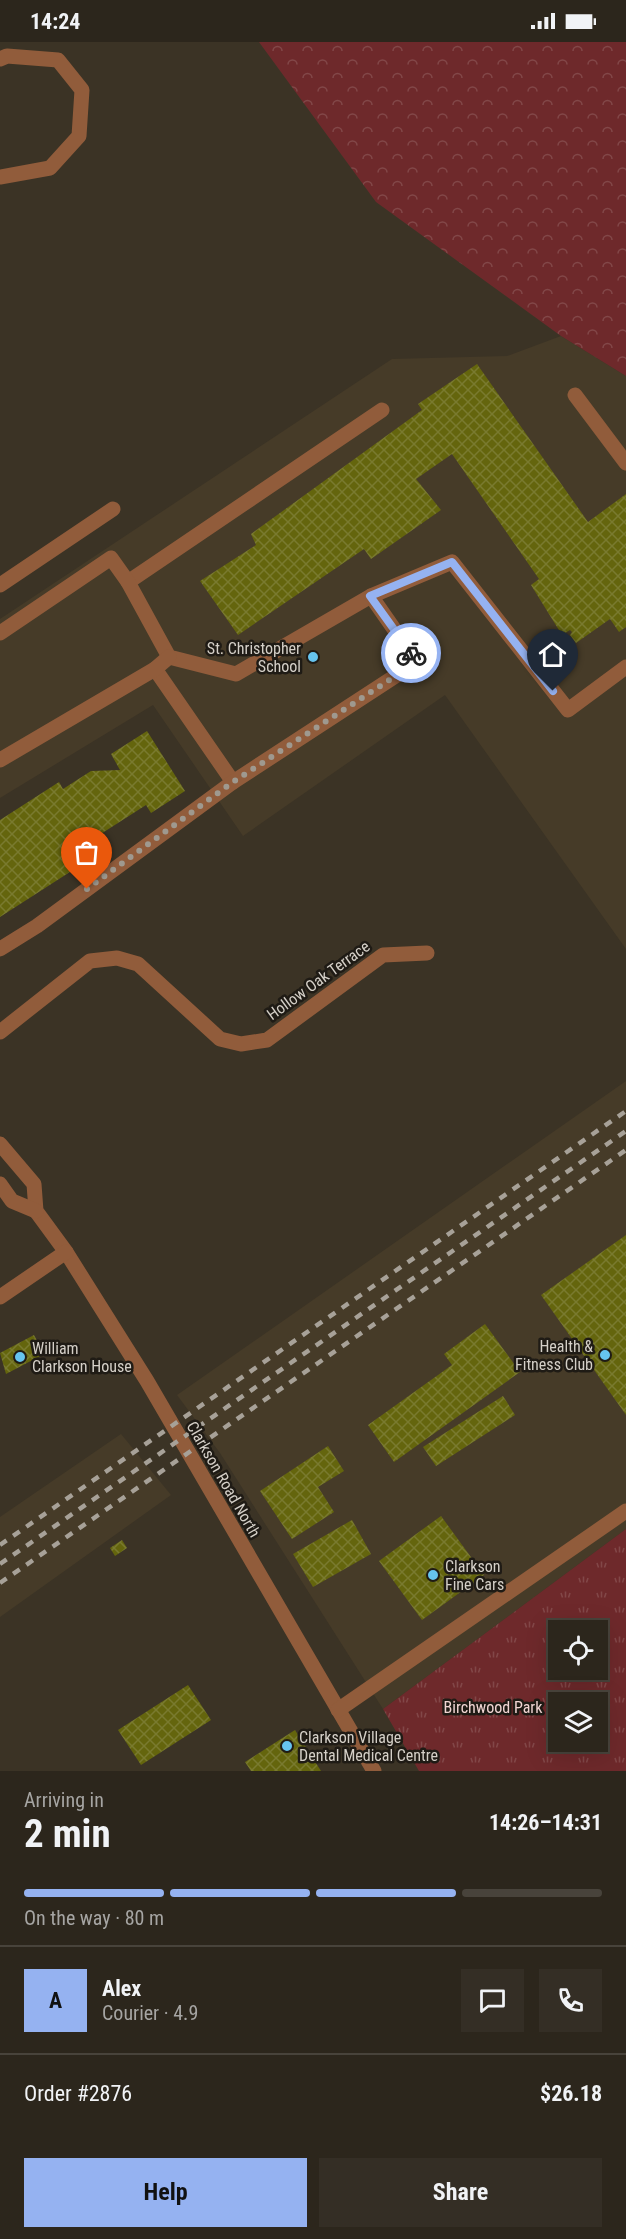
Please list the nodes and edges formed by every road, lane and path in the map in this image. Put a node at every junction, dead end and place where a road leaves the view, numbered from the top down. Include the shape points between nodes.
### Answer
1 (0, 59) edge
2 (0, 177) edge
3 (575, 395) dead end
4 (382, 411) dead end
5 (626, 463) edge
6 (113, 509) dead end
7 (128, 582) junction
8 (0, 585) edge
9 (370, 596) junction
10 (0, 633) edge
11 (169, 657) junction
12 (626, 667) edge
13 (155, 669) junction
14 (0, 760) edge
15 (233, 782) junction
16 (0, 949) edge
17 (427, 953) dead end
18 (0, 1032) edge
19 (0, 1144) edge
20 (0, 1184) edge
21 (36, 1211) junction
22 (66, 1252) junction
23 (0, 1298) edge
24 (626, 1511) edge
25 (338, 1710) junction
26 (374, 1771) edge

1 - 2 street via 7,56 58,60 82,90 80,136 50,168
3 - 5 street
4 - 7 street
6 - 8 street
7 - 10 street via 111,558
7 - 11 street
9 - 11 street via 236,674
9 - 12 street via 452,562 568,710
9 - 15 street via 417,662
11 - 13 street
13 - 14 street
13 - 15 street
15 - 16 street
17 - 18 street, Hollow Oak Terrace via 383,955 267,1040 241,1044 220,1039 138,964 117,958 90,962
19 - 21 street, Clarkson Road North via 34,1184
20 - 21 street, Clarkson Road North via 12,1201
21 - 22 street, Clarkson Road North
22 - 23 street
22 - 25 street, Clarkson Road North via 147,1381
24 - 25 street
25 - 26 street, Clarkson Road North

